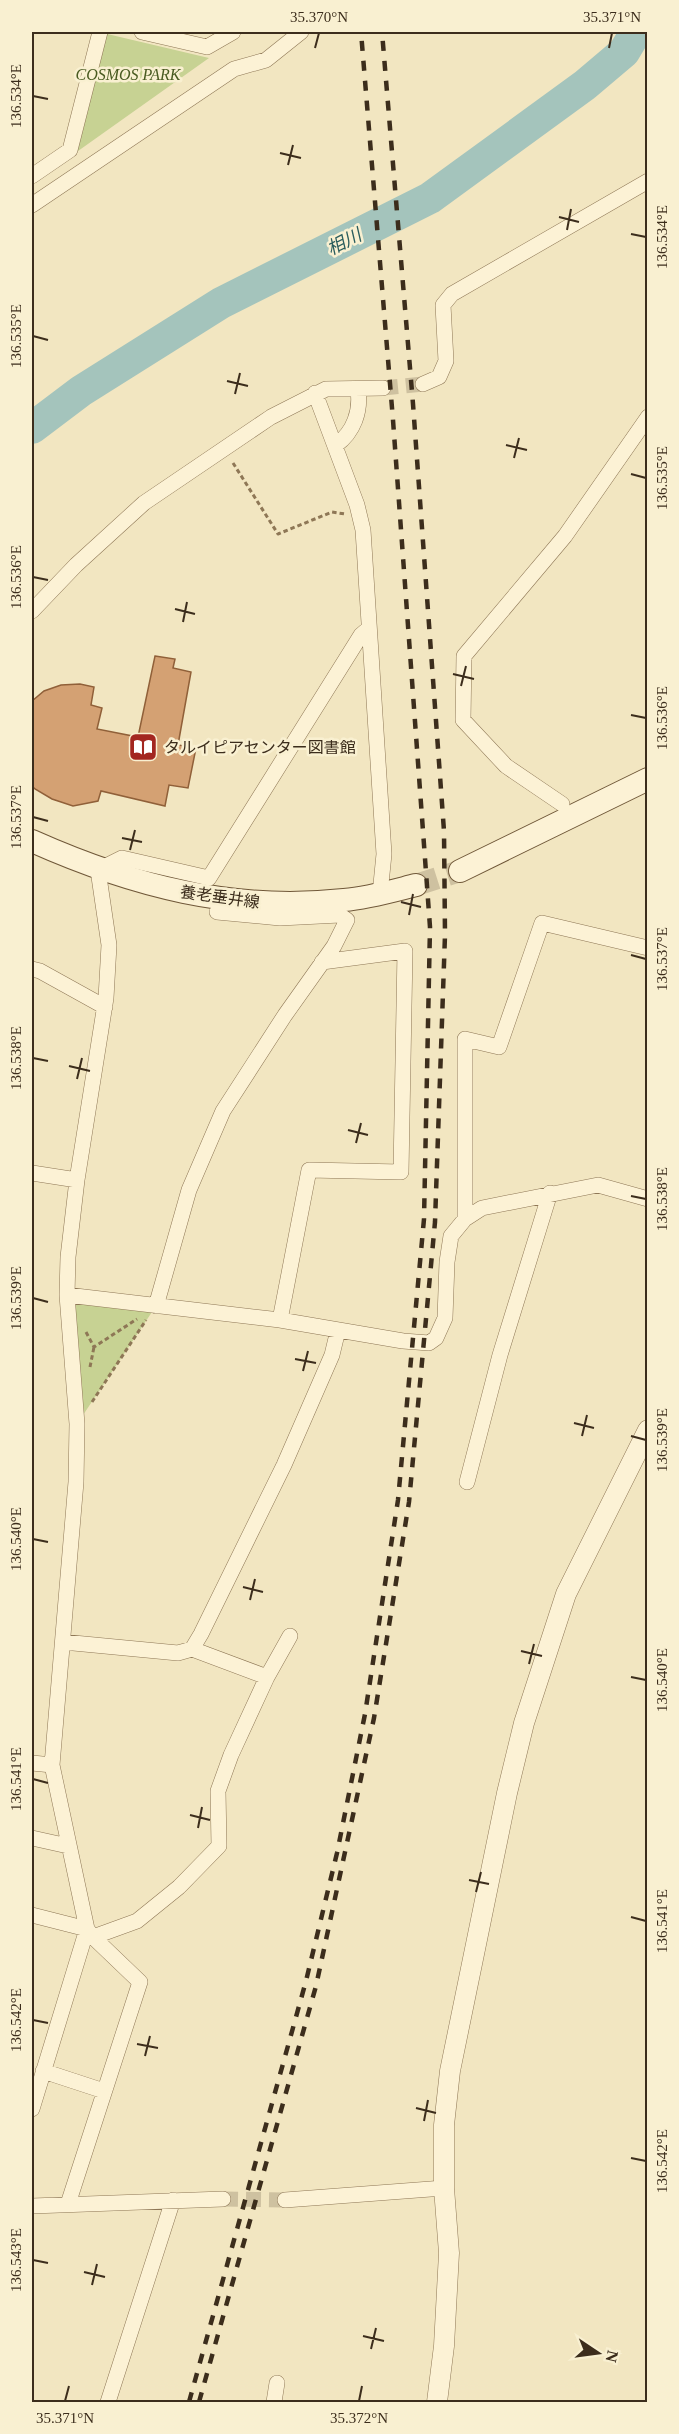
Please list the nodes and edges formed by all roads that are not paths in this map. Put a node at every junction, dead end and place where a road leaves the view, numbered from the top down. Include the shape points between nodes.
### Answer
1 (100, 32) edge
2 (142, 32) edge
3 (233, 32) edge
4 (301, 32) edge
5 (32, 176) edge
6 (648, 181) edge
7 (32, 205) edge
8 (423, 384) tunnel mouth
9 (383, 388) tunnel mouth
10 (358, 390) junction
11 (315, 393) junction
12 (648, 417) edge
13 (336, 445) junction
14 (32, 611) edge
15 (368, 629) junction
16 (648, 779) edge
17 (562, 804) dead end
18 (32, 841) edge
19 (98, 870) junction
20 (460, 871) tunnel mouth
21 (416, 885) tunnel mouth
22 (380, 894) junction
23 (217, 912) dead end
24 (648, 948) edge
25 (322, 962) junction
26 (32, 969) edge
27 (105, 1007) junction
28 (32, 1173) edge
29 (78, 1180) junction
30 (550, 1193) junction
31 (648, 1199) edge
32 (465, 1219) junction
33 (68, 1295) junction
34 (156, 1306) junction
35 (280, 1320) junction
36 (338, 1330) junction
37 (648, 1430) edge
38 (467, 1482) dead end
39 (290, 1636) dead end
40 (63, 1642) junction
41 (192, 1649) junction
42 (267, 1677) junction
43 (32, 1763) edge
44 (52, 1765) junction
45 (32, 1838) edge
46 (68, 1846) junction
47 (32, 1915) edge
48 (90, 1933) junction
49 (43, 2071) junction
50 (104, 2091) junction
51 (32, 2109) edge
52 (444, 2188) junction
53 (223, 2199) tunnel mouth
54 (173, 2200) junction
55 (285, 2200) tunnel mouth
56 (68, 2204) junction
57 (32, 2206) edge
58 (277, 2384) dead end
59 (108, 2403) edge
60 (274, 2403) edge
61 (437, 2403) edge

1 - 5 street via 70,150
2 - 3 street via 207,47
4 - 7 street via 266,60 234,69
6 - 8 street via 452,294 443,305 446,361 439,377
9 - 10 street
10 - 11 street via 327,389
10 - 13 street via 361,406 345,438
11 - 13 street
11 - 14 street via 271,417 144,503
12 - 17 street via 565,536 465,656 463,720 506,766
13 - 15 street via 363,530
15 - 19 street via 209,878 122,858
15 - 22 street via 384,854
16 - 20 main road
18 - 19 main road, 養老垂井線
19 - 22 main road, 養老垂井線 via 224,900 303,903
19 - 27 street via 109,945
21 - 22 main road, 養老垂井線
23 - 25 street via 280,918 340,915 346,920
24 - 32 street via 542,923 499,1047 465,1040
25 - 34 street via 223,1111 189,1190
25 - 35 street via 405,951 401,1172 309,1170
26 - 27 street
27 - 29 street
28 - 29 street
29 - 33 street via 68,1257
30 - 31 street via 598,1185
30 - 32 street via 482,1208
30 - 38 street via 500,1354
32 - 36 street via 452,1236 445,1318 436,1338 429,1343 403,1341
33 - 34 street
33 - 40 street via 77,1424
34 - 35 street
35 - 36 street
36 - 41 street via 332,1355 284,1464
37 - 52 street via 566,1594 524,1723 450,2071 444,2125
39 - 42 street
40 - 41 street via 178,1653
40 - 44 street
41 - 42 street
42 - 48 street via 218,1791 219,1846 180,1887 137,1921
43 - 44 street
44 - 46 street
45 - 46 street
46 - 48 street
47 - 48 street
48 - 49 street
48 - 50 street via 140,1982
49 - 50 street
49 - 51 street
50 - 56 street
52 - 55 street
52 - 61 street via 449,2253
53 - 54 street
54 - 56 street
54 - 59 street
56 - 57 street
58 - 60 street

